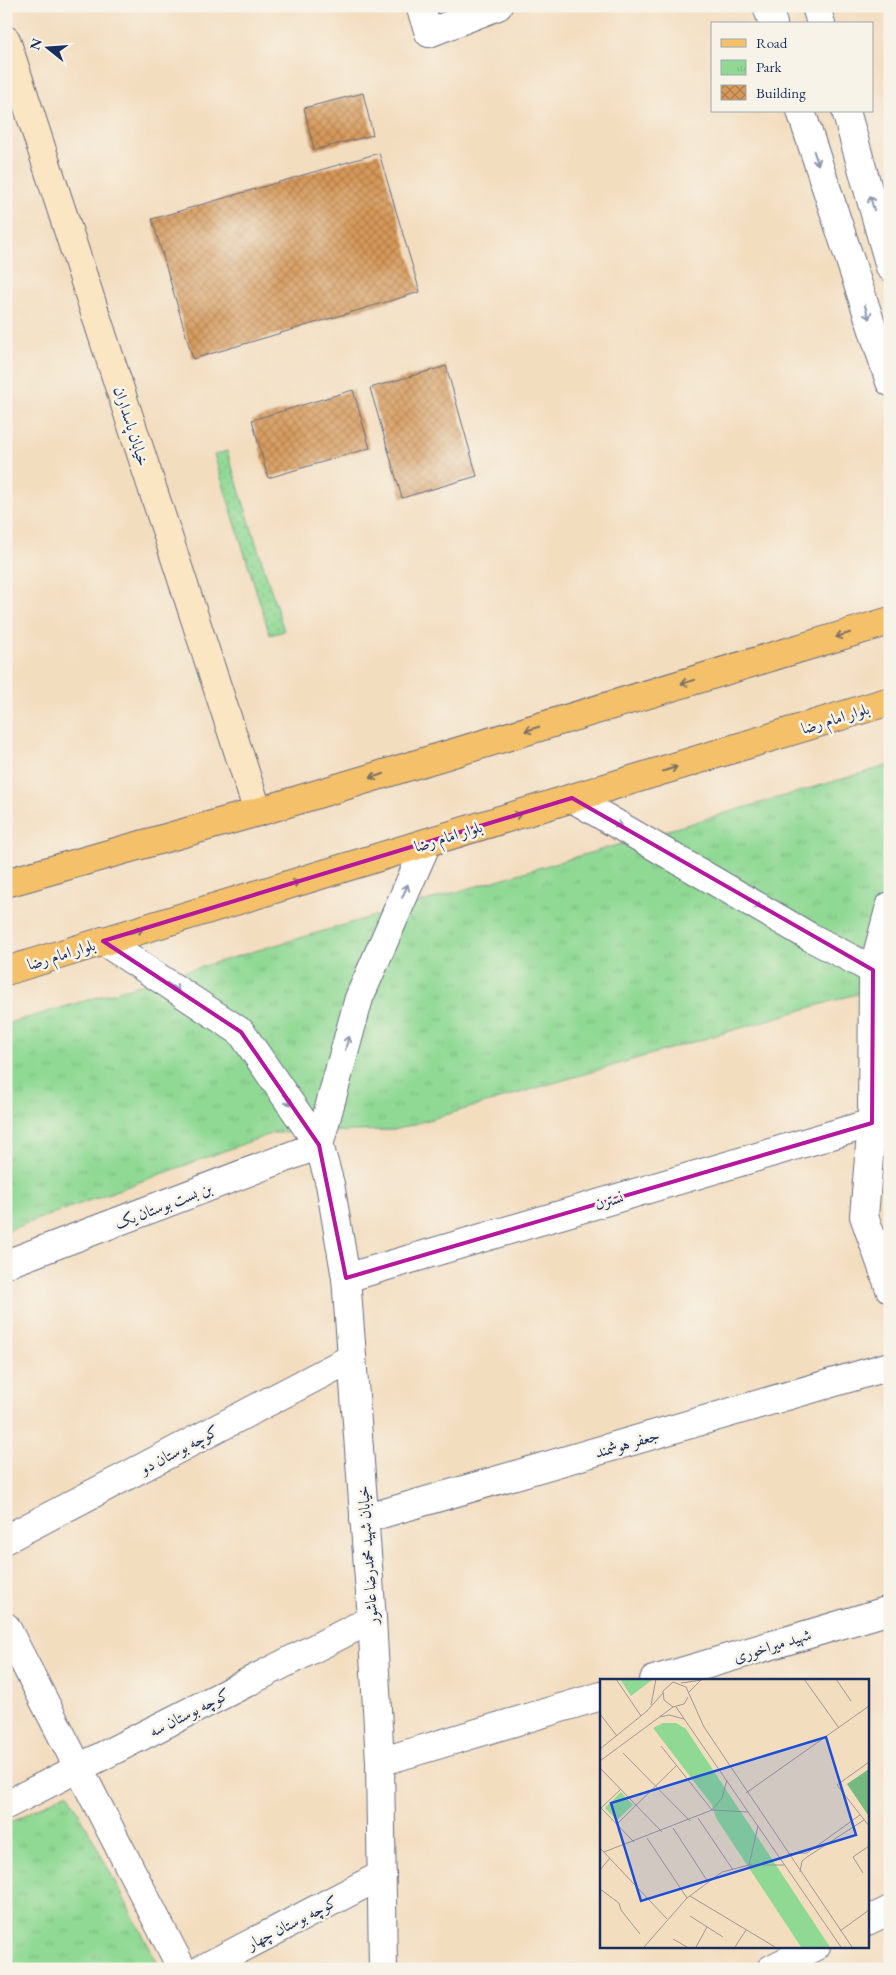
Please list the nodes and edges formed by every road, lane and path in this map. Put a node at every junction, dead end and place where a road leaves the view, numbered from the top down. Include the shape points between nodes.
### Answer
1 (420, 6) edge
2 (498, 6) edge
3 (767, 6) edge
4 (816, 6) edge
5 (772, 22) edge
6 (820, 22) edge
7 (6, 40) edge
8 (801, 112) edge
9 (846, 112) edge
10 (890, 267) edge
11 (889, 377) edge
12 (890, 606) edge
13 (881, 623) edge
14 (890, 702) edge
15 (572, 798) junction
16 (258, 812) junction
17 (426, 843) junction
18 (6, 883) edge
19 (890, 906) edge
20 (103, 941) junction
21 (873, 970) junction
22 (6, 971) edge
23 (872, 1123) junction
24 (319, 1145) junction
25 (6, 1264) edge
26 (346, 1278) junction
27 (890, 1289) edge
28 (352, 1358) junction
29 (890, 1366) edge
30 (364, 1519) junction
31 (6, 1539) edge
32 (890, 1610) edge
33 (372, 1619) junction
34 (6, 1627) edge
35 (657, 1679) edge
36 (600, 1696) edge
37 (380, 1762) junction
38 (79, 1768) junction
39 (6, 1805) edge
40 (382, 1875) junction
41 (890, 1910) edge
42 (868, 1921) edge
43 (812, 1948) edge
44 (182, 1969) edge
45 (202, 1969) edge
46 (383, 1969) edge
47 (771, 1969) edge

1 - 2 street via 429,33
3 - 5 street
4 - 6 street
7 - 16 street, خیابان پاسداران
8 -> 11 street
10 -> 9 street
12 - 13 street
13 -> 16 main road
15 -> 14 main road, بلوار امام رضا
17 -> 15 main road, بلوار امام رضا
15 -> 21 street
16 - 18 main road
20 -> 17 main road, بلوار امام رضا
24 -> 17 street via 359,998
19 - 21 street
20 - 22 main road, بلوار امام رضا
20 -> 24 street via 241,1032
21 - 23 street
23 - 26 street, نسترن
23 - 27 street via 864,1216
24 - 25 street, بن بست بوستان یک
24 - 26 street, خیابان شهید محمدرضا عاشور via 330,1184
26 - 28 street, خیابان شهید محمدرضا عاشور
28 - 30 street, خیابان شهید محمدرضا عاشور
28 - 31 street, کوچه بوستان دو
29 - 30 street, جعفر هوشمند
30 - 33 street, خیابان شهید محمدرضا عاشور
32 - 35 street, شهید میراخوری
33 - 37 street, خیابان شهید محمدرضا عاشور
33 - 38 street, کوچه بوستان سه
34 - 38 street
36 - 37 street
37 - 40 street, خیابان شهید محمدرضا عاشور
38 - 39 street, کوچه بوستان سه
38 - 44 street
40 - 45 street, کوچه بوستان چهار
40 - 46 street, خیابان شهید محمدرضا عاشور
41 - 42 street
43 - 47 street

